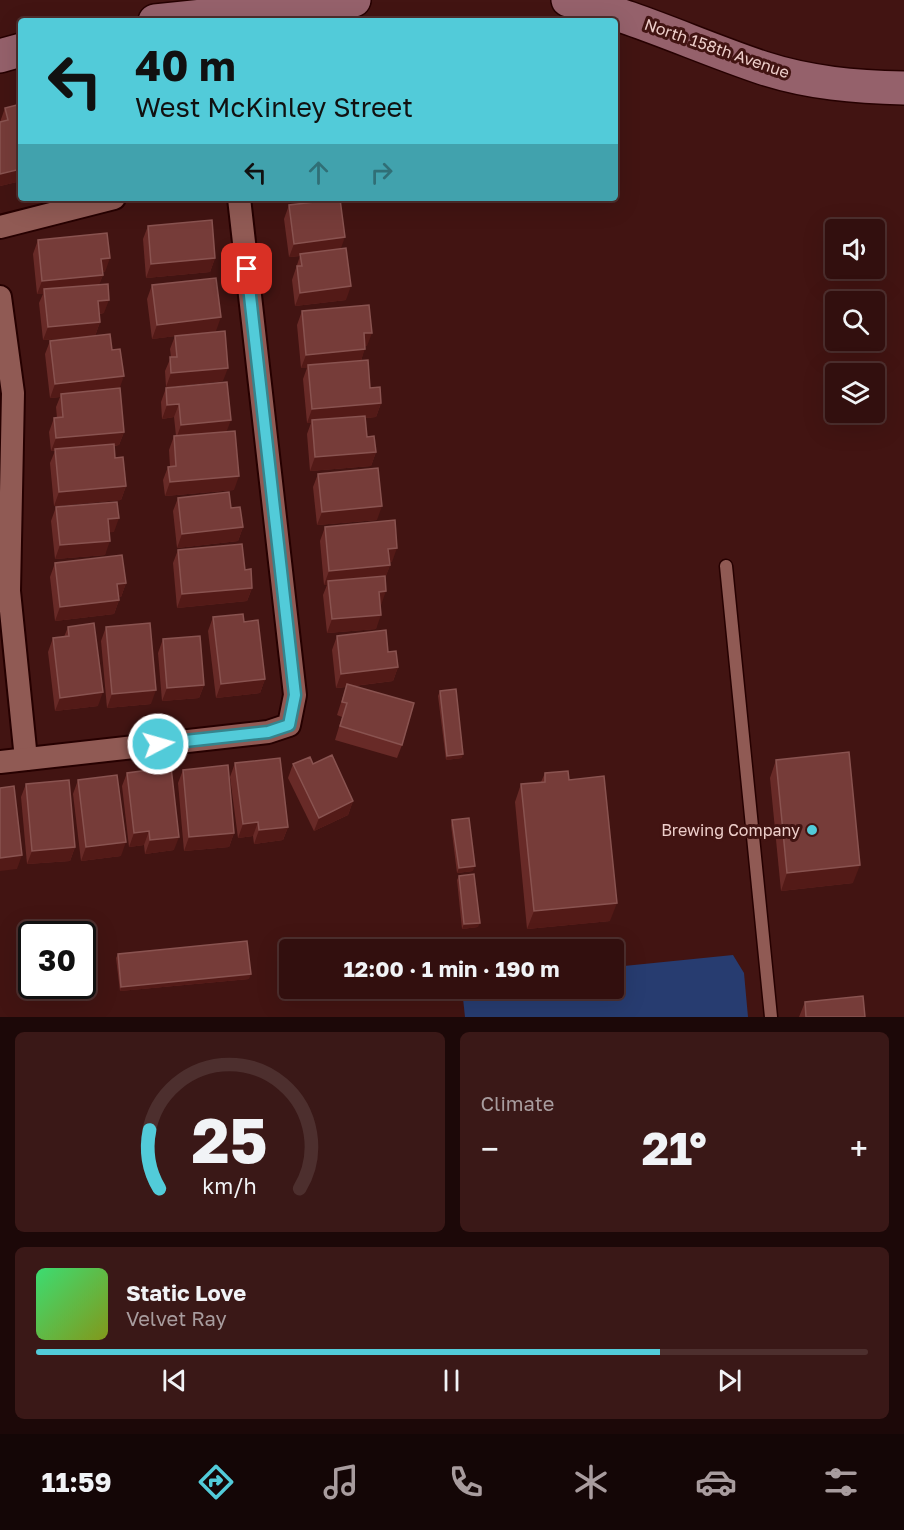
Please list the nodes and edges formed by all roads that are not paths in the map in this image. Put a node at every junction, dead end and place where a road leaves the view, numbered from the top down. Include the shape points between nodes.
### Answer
1 (354, 0) edge
2 (568, 0) edge
3 (225, 17) edge
4 (207, 18) edge
5 (18, 51) edge
6 (0, 56) edge
7 (904, 88) edge
8 (102, 201) edge
9 (239, 201) edge
10 (0, 227) edge
11 (0, 297) edge
12 (726, 566) dead end
13 (26, 759) junction
14 (0, 762) edge
15 (771, 1017) edge

1 - 3 street
2 - 7 street, North 158th Avenue via 613,11 765,68 838,84
3 - 4 street
5 - 6 street
8 - 10 street
9 - 13 street via 295,695 289,725 268,732
11 - 13 street via 13,393 9,591
12 - 15 lane
13 - 14 street

